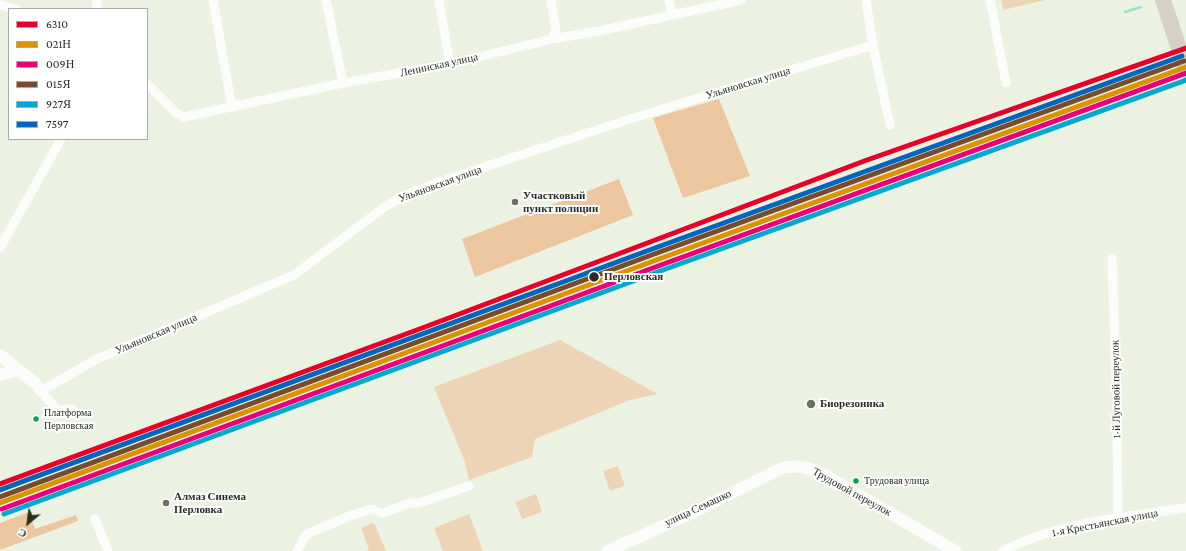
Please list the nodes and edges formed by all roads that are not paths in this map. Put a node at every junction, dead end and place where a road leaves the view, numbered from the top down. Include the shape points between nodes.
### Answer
1 (213, 0) edge
2 (326, 0) edge
3 (439, 0) edge
4 (551, 0) edge
5 (669, 0) edge
6 (741, 0) edge
7 (866, 0) edge
8 (990, 0) edge
9 (1163, 0) edge
10 (0, 5) edge
11 (12, 8) edge
12 (672, 15) junction
13 (552, 39) junction
14 (873, 45) junction
15 (450, 64) junction
16 (1186, 70) edge
17 (343, 83) junction
18 (1006, 83) dead end
19 (148, 85) edge
20 (232, 107) junction
21 (890, 125) dead end
22 (60, 140) edge
23 (0, 248) edge
24 (1112, 259) dead end
25 (0, 355) edge
26 (19, 370) junction
27 (0, 375) edge
28 (41, 391) junction
29 (72, 409) dead end
30 (788, 466) joint
31 (469, 486) dead end
32 (1186, 508) edge
33 (95, 519) dead end
34 (1118, 519) junction
35 (108, 551) edge
36 (297, 551) edge
37 (608, 551) edge
38 (955, 551) edge
39 (1003, 551) edge

1 - 20 street
2 - 17 street
3 - 15 street
4 - 13 street via 556,30
5 - 12 street
6 - 12 street, Ленинская улица
7 - 14 street
8 - 18 street
9 - 16 highway
10 - 11 street
12 - 13 street, Ленинская улица
13 - 15 street, Ленинская улица
14 - 21 street
14 - 28 street, Ульяновская улица via 623,121 406,195 386,206 294,275 97,359
15 - 17 street, Ленинская улица
17 - 20 street, Ленинская улица
19 - 20 street, Ленинская улица via 176,113 184,117
22 - 23 street
24 - 34 street, 1-й Луговой переулок
25 - 26 main road
26 - 27 main road
26 - 28 main road
28 - 29 street via 57,410
30 - 37 main road, улица Семашко
30 - 38 main road, Трудовой переулок via 809,468 823,474
31 - 36 street via 384,513 372,509 352,515 309,533
32 - 34 street, 1-я Крестьянская улица
33 - 35 street
34 - 39 street, 1-я Крестьянская улица via 1062,529

